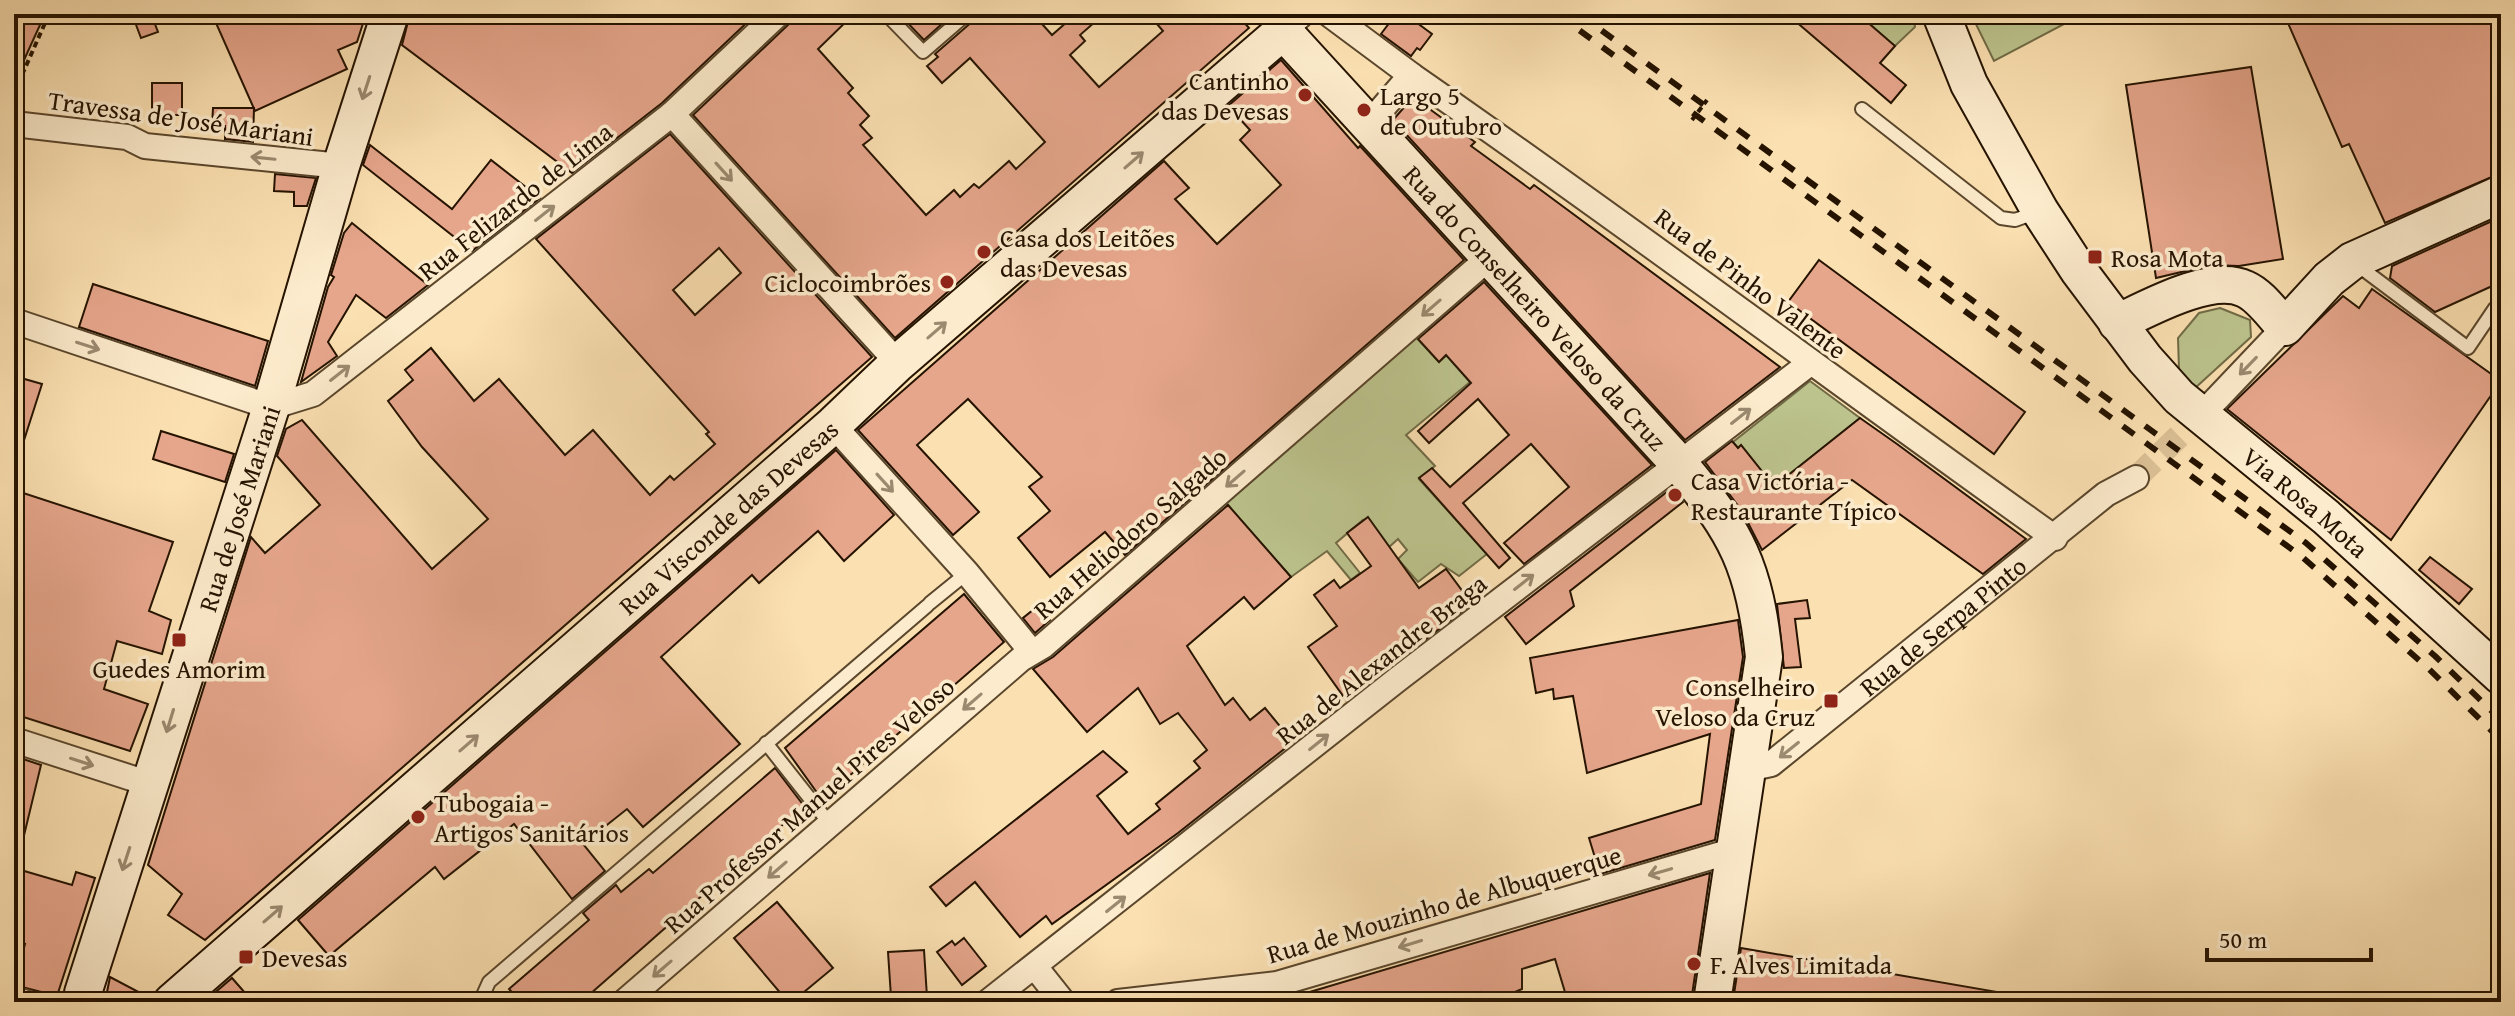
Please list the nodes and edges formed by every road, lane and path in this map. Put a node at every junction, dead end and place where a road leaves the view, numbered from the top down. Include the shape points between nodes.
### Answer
1 (49, 14) edge
2 (390, 14) edge
3 (778, 14) edge
4 (886, 14) edge
5 (967, 14) edge
6 (1329, 14) edge
7 (1941, 14) edge
8 (1292, 22) edge
9 (1411, 75) junction
10 (14, 93) edge
11 (1707, 100) dead end
12 (1862, 109) dead end
13 (672, 114) junction
14 (1692, 120) dead end
15 (14, 124) edge
16 (1368, 125) junction
17 (341, 166) junction
18 (2501, 194) edge
19 (2040, 211) junction
20 (1490, 257) junction
21 (2341, 270) junction
22 (2248, 290) junction
23 (2187, 294) junction
24 (2495, 308) dead end
25 (14, 321) edge
26 (2117, 323) junction
27 (2285, 327) junction
28 (2145, 359) junction
29 (898, 363) junction
30 (1810, 363) junction
31 (2210, 406) tunnel mouth
32 (271, 407) junction
33 (833, 425) junction
34 (1679, 464) junction
35 (2136, 478) tunnel mouth
36 (2055, 538) junction
37 (967, 573) junction
38 (1031, 651) junction
39 (2501, 676) edge
40 (14, 740) edge
41 (766, 743) junction
42 (1748, 769) junction
43 (150, 784) junction
44 (830, 824) junction
45 (1735, 850) junction
46 (1036, 968) junction
47 (2501, 992) edge
48 (14, 1000) edge
49 (24, 1002) edge
50 (84, 1002) edge
51 (172, 1002) edge
52 (480, 1002) edge
53 (624, 1002) edge
54 (988, 1002) edge
55 (1063, 1002) edge
56 (1118, 1002) edge
57 (1712, 1002) edge
58 (2484, 1002) edge

1 - 10 path
2 -> 17 main road, Rua de José Mariani
3 - 13 street, Rua Felizardo de Lima
4 - 5 lane via 923,52
6 - 9 street
7 - 19 main road, Via Rosa Mota via 1969,84
8 - 16 main road
29 -> 8 main road, Rua Visconde das Devesas
9 - 16 street
9 - 30 street, Rua de Pinho Valente via 1585,195
11 - 14 path
12 - 19 lane via 2001,218 2015,220
13 -> 29 street
32 -> 13 street, Rua Felizardo de Lima via 313,394
17 -> 15 street, Travessa de José Mariani via 145,146 127,137
16 - 20 main road, Rua do Conselheiro Veloso da Cruz
17 - 32 main road, Rua de José Mariani
18 - 21 main road
19 - 26 main road, Via Rosa Mota
20 - 34 main road, Rua do Conselheiro Veloso da Cruz
20 -> 38 street, Rua Heliodoro Salgado via 1043,646
21 - 22 main road
21 - 24 lane via 2468,348
21 - 27 main road
22 - 23 main road via 2219,284
22 - 27 main road
23 - 26 main road
23 - 28 main road
25 -> 32 street
26 - 28 main road, Via Rosa Mota
27 -> 31 street
28 - 39 main road, Via Rosa Mota via 2179,397 2326,517
29 - 33 main road, Rua Visconde das Devesas
34 -> 30 street, Rua de Alexandre Braga
30 - 36 street, Rua de Pinho Valente
32 -> 43 main road, Rua de José Mariani
33 -> 37 street, Rua Heliodoro Salgado
51 -> 33 main road, Rua Visconde das Devesas
34 - 42 main road, Rua do Conselheiro Veloso da Cruz via 1714,506 1743,555 1758,600 1764,657
46 -> 34 street, Rua de Alexandre Braga via 1398,679
35 - 36 street, Rua de Serpa Pinto via 2106,494
36 -> 42 street, Rua de Serpa Pinto via 1771,764
37 - 38 street, Rua Heliodoro Salgado
37 - 41 lane
38 -> 44 street, Rua Professor Manuel Pires Veloso
40 -> 43 street
41 - 44 lane
41 - 52 lane via 489,982
42 - 45 main road, Rua do Conselheiro Veloso da Cruz
43 -> 50 main road, Rua de José Mariani
44 -> 53 street, Rua Professor Manuel Pires Veloso
45 -> 56 street, Rua de Mouzinho de Albuquerque via 1277,984
45 - 57 main road, Rua do Conselheiro Veloso da Cruz
46 - 54 street, Rua de Alexandre Braga
46 - 55 street
47 - 58 path
48 - 49 street

